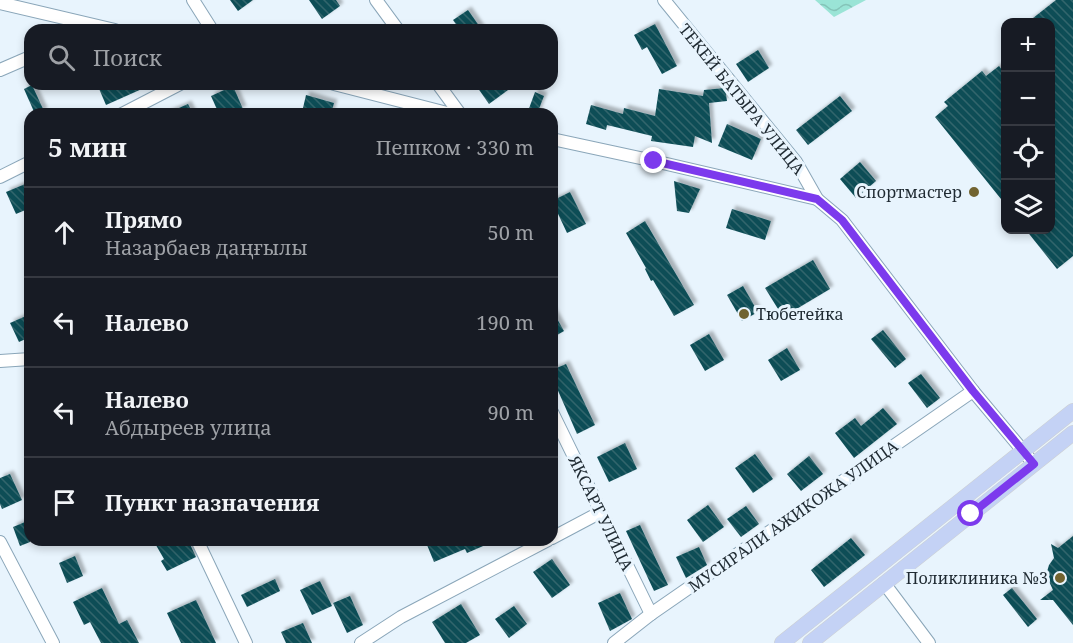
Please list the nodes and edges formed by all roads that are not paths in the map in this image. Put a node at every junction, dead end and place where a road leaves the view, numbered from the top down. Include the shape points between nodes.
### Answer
1 (193, 0) edge
2 (376, 0) edge
3 (664, 0) edge
4 (0, 3) edge
5 (80, 24) edge
6 (208, 24) edge
7 (394, 24) edge
8 (24, 60) edge
9 (0, 70) edge
10 (168, 90) edge
11 (357, 90) edge
12 (442, 90) edge
13 (134, 108) edge
14 (427, 108) edge
15 (456, 108) edge
16 (558, 140) edge
17 (24, 165) edge
18 (0, 177) edge
19 (817, 199) junction
20 (24, 359) edge
21 (0, 361) edge
22 (973, 391) junction
23 (1073, 411) edge
24 (558, 424) edge
25 (1073, 433) edge
26 (1023, 451) junction
27 (1034, 464) junction
28 (601, 512) junction
29 (558, 535) edge
30 (0, 542) edge
31 (200, 546) edge
32 (537, 546) edge
33 (884, 583) junction
34 (651, 614) junction
35 (52, 643) edge
36 (246, 643) edge
37 (362, 643) edge
38 (614, 643) edge
39 (782, 643) edge
40 (810, 643) edge
41 (929, 643) edge

1 - 6 street
2 - 7 street
3 - 19 street, ТЕКЕЙ БАТЫРА УЛИЦА via 796,162
4 - 5 street
8 - 9 street
10 - 13 street
11 - 14 street
12 - 15 street
16 - 19 street
17 - 18 street
19 - 22 street via 842,220
20 - 21 street
22 - 26 street
22 - 34 street, МУСИРАЛИ АЖИКОЖА УЛИЦА
23 - 26 main road
24 - 28 street, ЯКСАРТ УЛИЦА
25 - 27 main road
26 - 27 street
26 - 39 main road
27 - 33 main road
28 - 29 street
28 - 34 street, ЯКСАРТ УЛИЦА
30 - 35 street
31 - 36 street
32 - 37 street via 401,617
33 - 40 main road
33 - 41 street
34 - 38 street, МУСИРАЛИ АЖИКОЖА УЛИЦА

